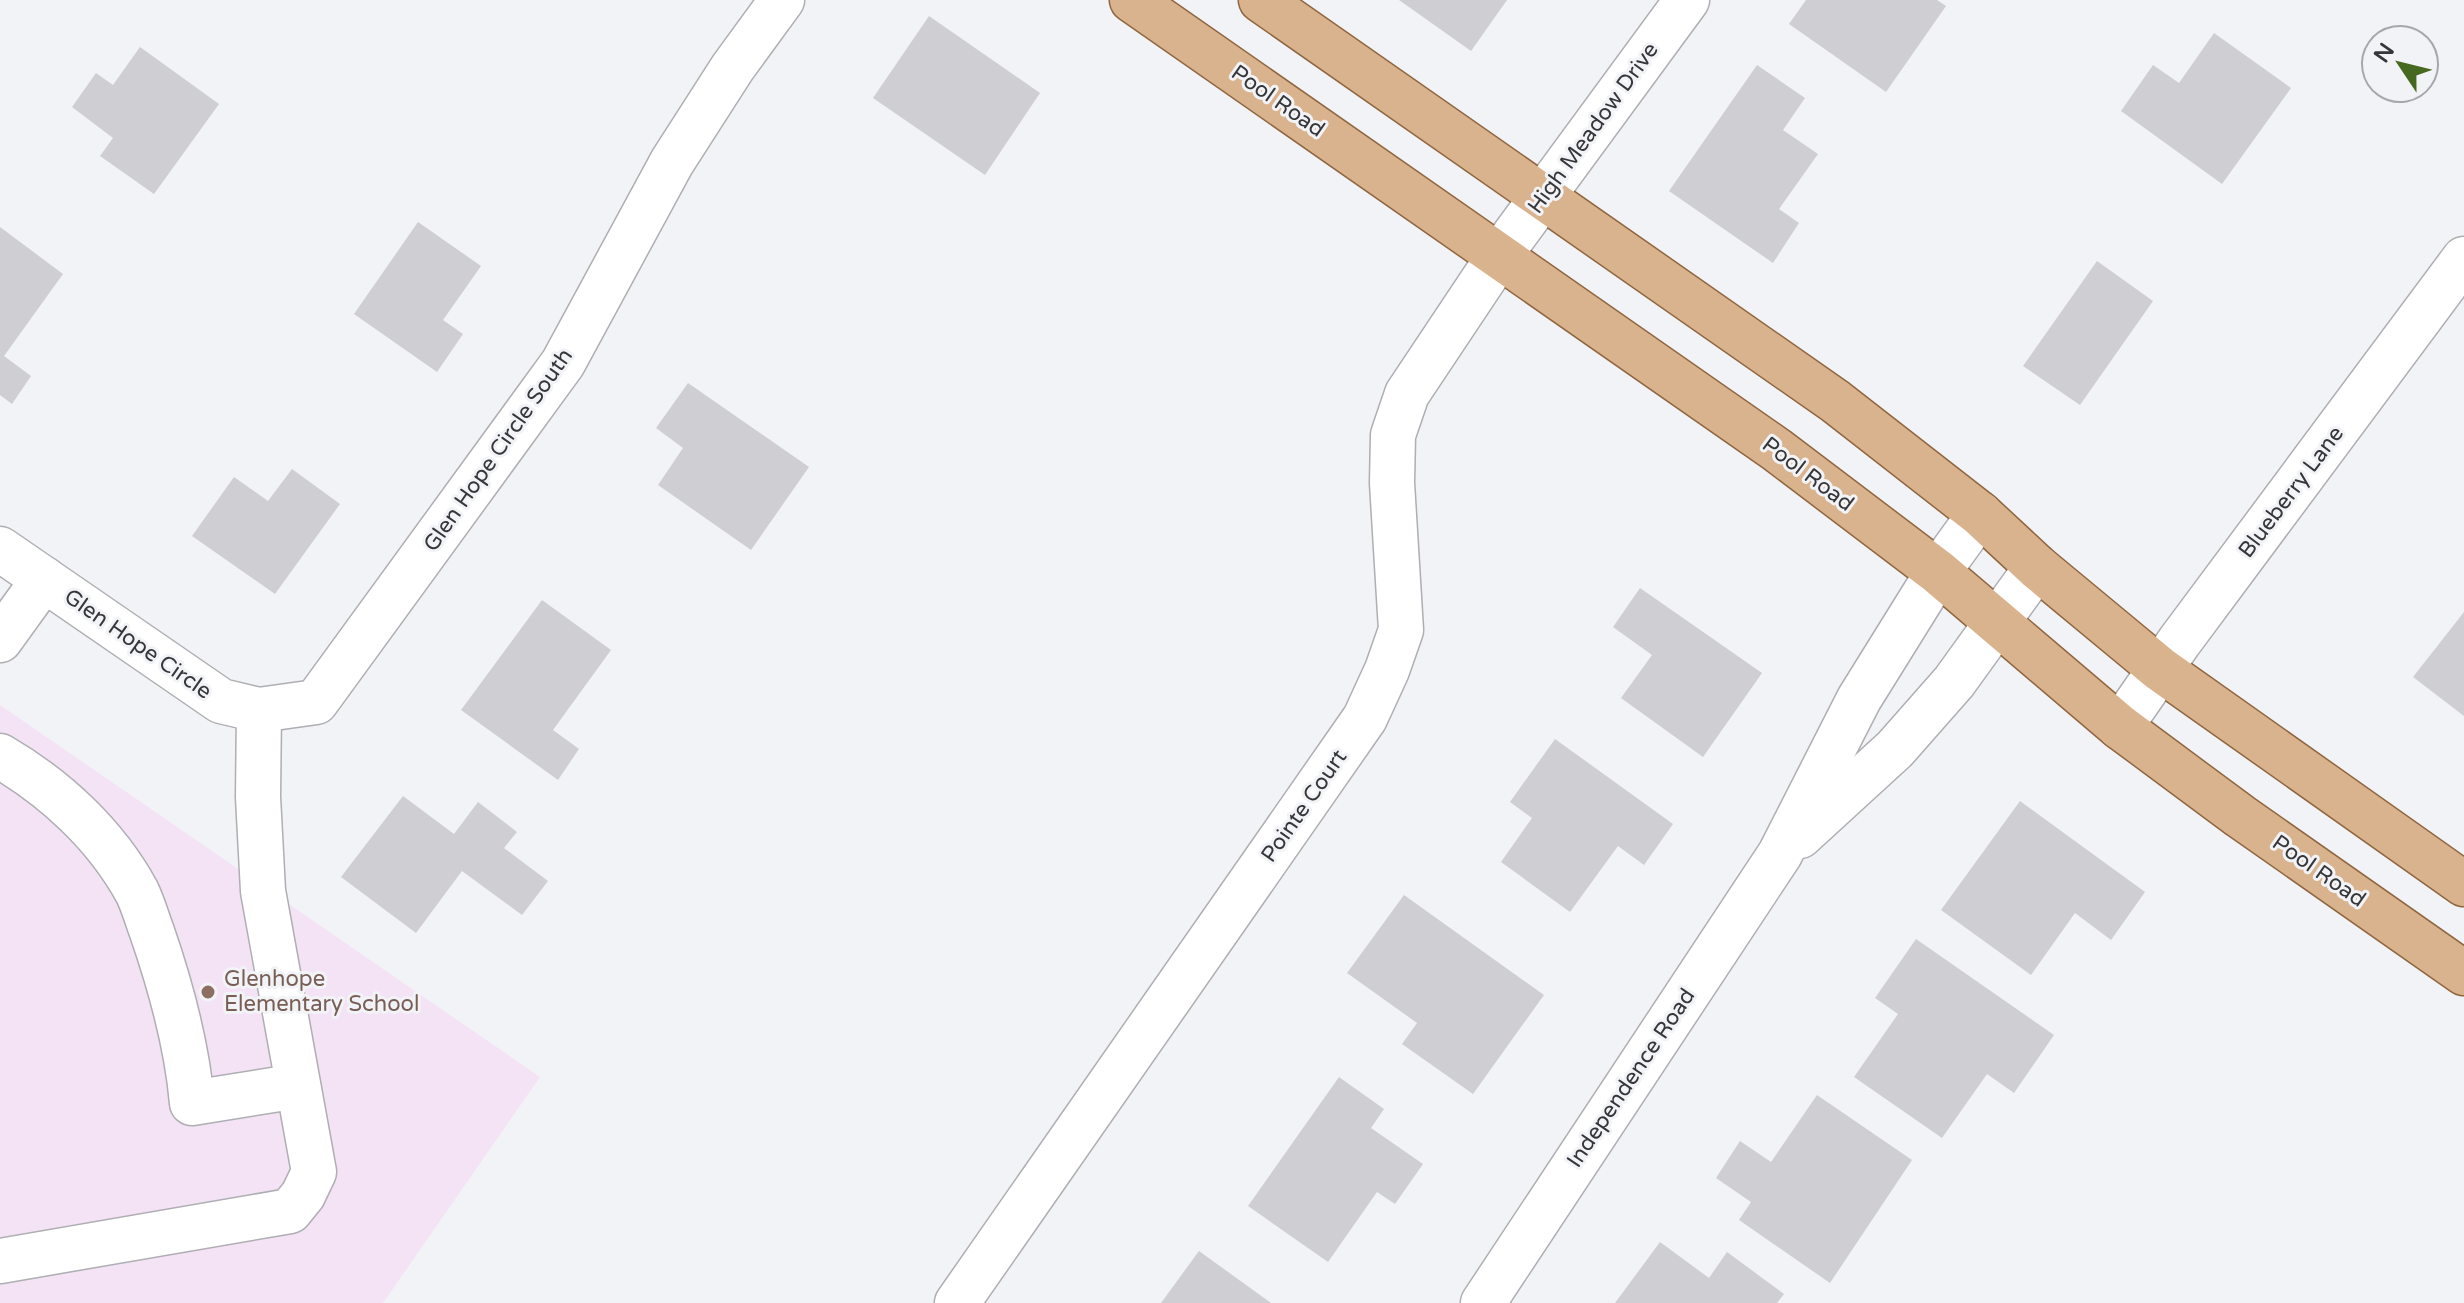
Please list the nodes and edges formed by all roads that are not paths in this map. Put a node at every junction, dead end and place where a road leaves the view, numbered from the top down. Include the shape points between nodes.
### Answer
1 (782, 0) edge
2 (1132, 0) edge
3 (1261, 0) edge
4 (1687, 0) edge
5 (1542, 197) junction
6 (1499, 256) junction
7 (2464, 259) edge
8 (1980, 514) junction
9 (0, 549) edge
10 (2037, 567) junction
11 (1938, 572) junction
12 (44, 579) junction
13 (1996, 622) junction
14 (0, 640) edge
15 (2160, 669) junction
16 (273, 707) junction
17 (2120, 727) junction
18 (0, 756) edge
19 (1780, 854) junction
20 (2464, 884) edge
21 (2464, 973) edge
22 (298, 1086) junction
23 (0, 1261) edge
24 (957, 1303) edge
25 (1483, 1303) edge

1 - 16 street, Glen Hope Circle South via 672,162 563,363 316,702
2 - 6 main road, Pool Road
3 - 5 main road
4 - 5 street, High Meadow Drive
5 - 6 street, High Meadow Drive
5 - 8 main road via 1835,401
6 - 11 main road, Pool Road via 1777,450
6 - 24 street, Pointe Court via 1407,394 1393,435 1401,630 1365,718
7 - 15 street, Blueberry Lane
8 - 10 main road
8 - 11 street, Independence Road
9 - 12 street, Glen Hope Circle
10 - 13 street, Independence Road
10 - 15 main road
11 - 13 main road, Pool Road
11 - 19 street, Independence Road via 1859,699
12 - 14 street
12 - 16 street, Glen Hope Circle via 221,701
13 - 17 main road, Pool Road
13 - 19 street, Independence Road via 1954,682 1895,749
15 - 17 street, Blueberry Lane
15 - 20 main road
16 - 22 street via 258,797 263,891
17 - 21 main road, Pool Road
18 - 22 street via 31,774 93,829 138,893 169,979 192,1103
19 - 25 street, Independence Road
22 - 23 street via 314,1172 290,1211

